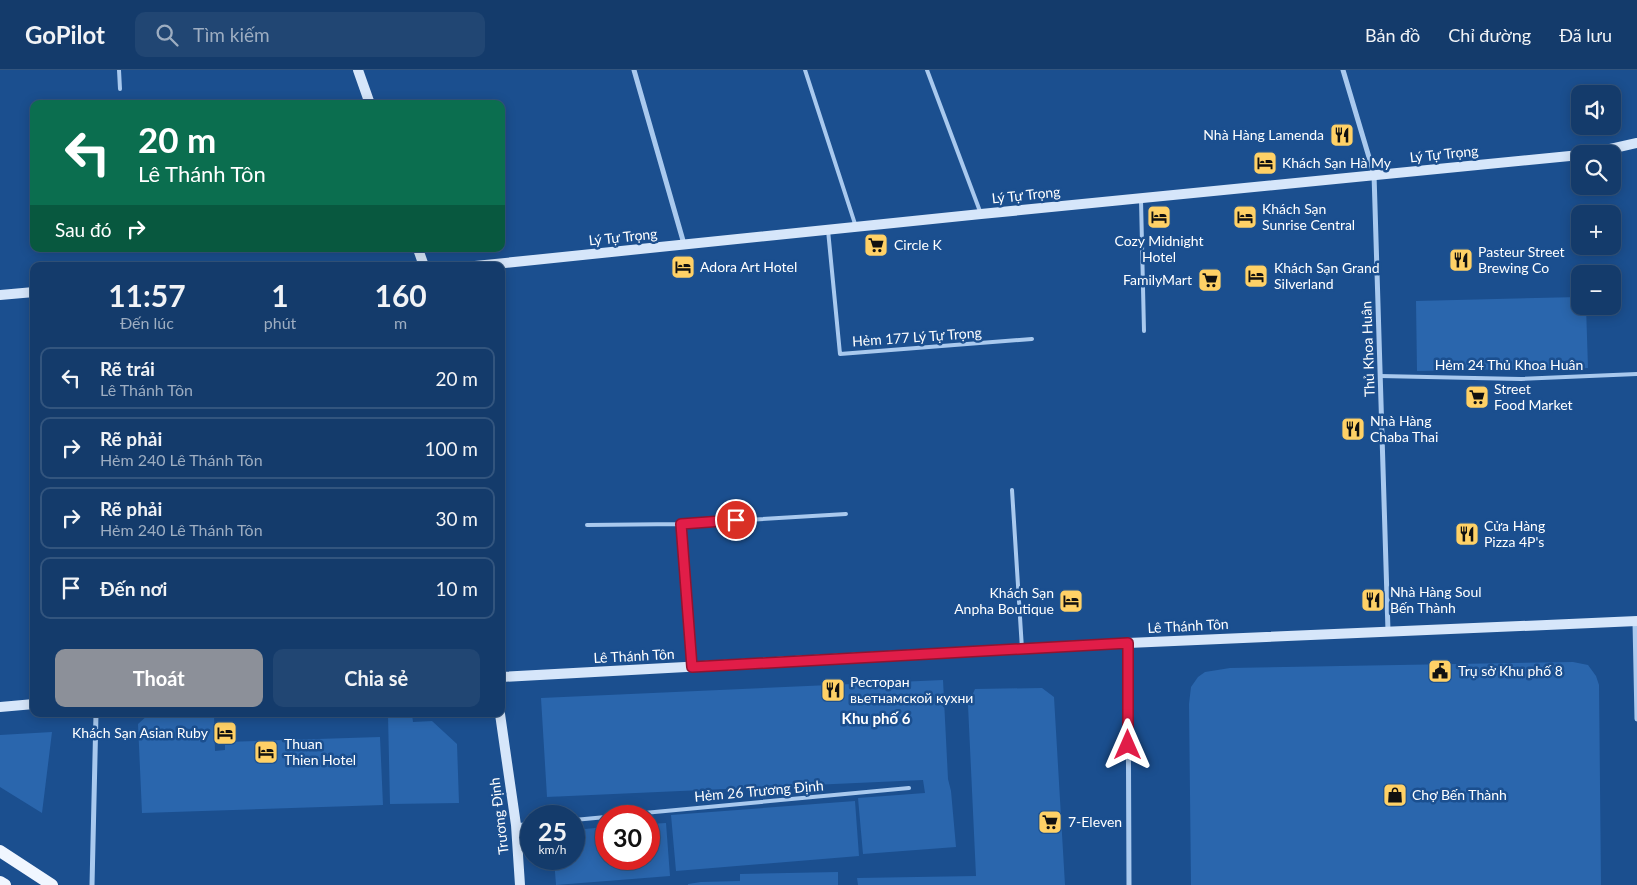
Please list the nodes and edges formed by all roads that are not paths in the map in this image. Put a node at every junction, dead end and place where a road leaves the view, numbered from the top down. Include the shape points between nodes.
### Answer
1 (119, 70) edge
2 (358, 70) edge
3 (634, 70) edge
4 (804, 70) edge
5 (927, 70) edge
6 (1343, 70) edge
7 (120, 89) dead end
8 (369, 100) edge
9 (1637, 143) edge
10 (1621, 147) edge
11 (1571, 155) edge
12 (1374, 174) junction
13 (1141, 198) junction
14 (981, 214) junction
15 (856, 226) junction
16 (828, 229) junction
17 (684, 244) junction
18 (505, 263) edge
19 (30, 292) edge
20 (0, 295) edge
21 (1144, 331) dead end
22 (1032, 340) dead end
23 (1637, 374) edge
24 (1380, 376) junction
25 (1012, 490) dead end
26 (846, 514) dead end
27 (681, 524) junction
28 (587, 525) dead end
29 (1636, 621) edge
30 (1388, 631) junction
31 (1128, 643) junction
32 (1022, 649) junction
33 (692, 667) junction
34 (505, 677) edge
35 (30, 704) edge
36 (0, 706) edge
37 (96, 717) edge
38 (500, 717) edge
39 (1637, 719) edge
40 (909, 788) dead end
41 (660, 811) edge
42 (516, 825) junction
43 (520, 825) edge
44 (0, 851) edge
45 (0, 882) edge
46 (4, 885) edge
47 (52, 885) edge
48 (92, 885) edge
49 (520, 885) edge
50 (1129, 885) edge

1 - 7 lane
2 - 8 street
3 - 17 street
4 - 15 lane
5 - 14 lane
6 - 12 street, Thủ Khoa Huân
9 - 10 street
11 - 12 street, Lý Tự Trọng
12 - 13 street, Lý Tự Trọng
12 - 24 street, Thủ Khoa Huân
13 - 14 street, Lý Tự Trọng
13 - 21 lane
14 - 15 street, Lý Tự Trọng
15 - 16 street, Lý Tự Trọng
16 - 17 street, Lý Tự Trọng
16 - 22 lane, Hẻm 177 Lý Tự Trọng via 840,354
17 - 18 street, Lý Tự Trọng
19 - 20 street
23 - 24 lane, Hẻm 24 Thủ Khoa Huân via 1521,379
24 - 30 street, Thủ Khoa Huân
25 - 32 lane
26 - 27 lane
27 - 28 lane
27 - 33 lane
29 - 30 street, Lê Thánh Tôn
29 - 39 street
30 - 31 street, Lê Thánh Tôn
31 - 32 street, Lê Thánh Tôn
31 - 50 street
32 - 33 street, Lê Thánh Tôn
33 - 34 street, Lê Thánh Tôn
35 - 36 street
37 - 48 street
38 - 42 street, Trương Định
40 - 41 lane, Hẻm 26 Trương Ðịnh
42 - 43 lane
42 - 49 street, Trương Định
44 - 47 main road
45 - 46 main road

